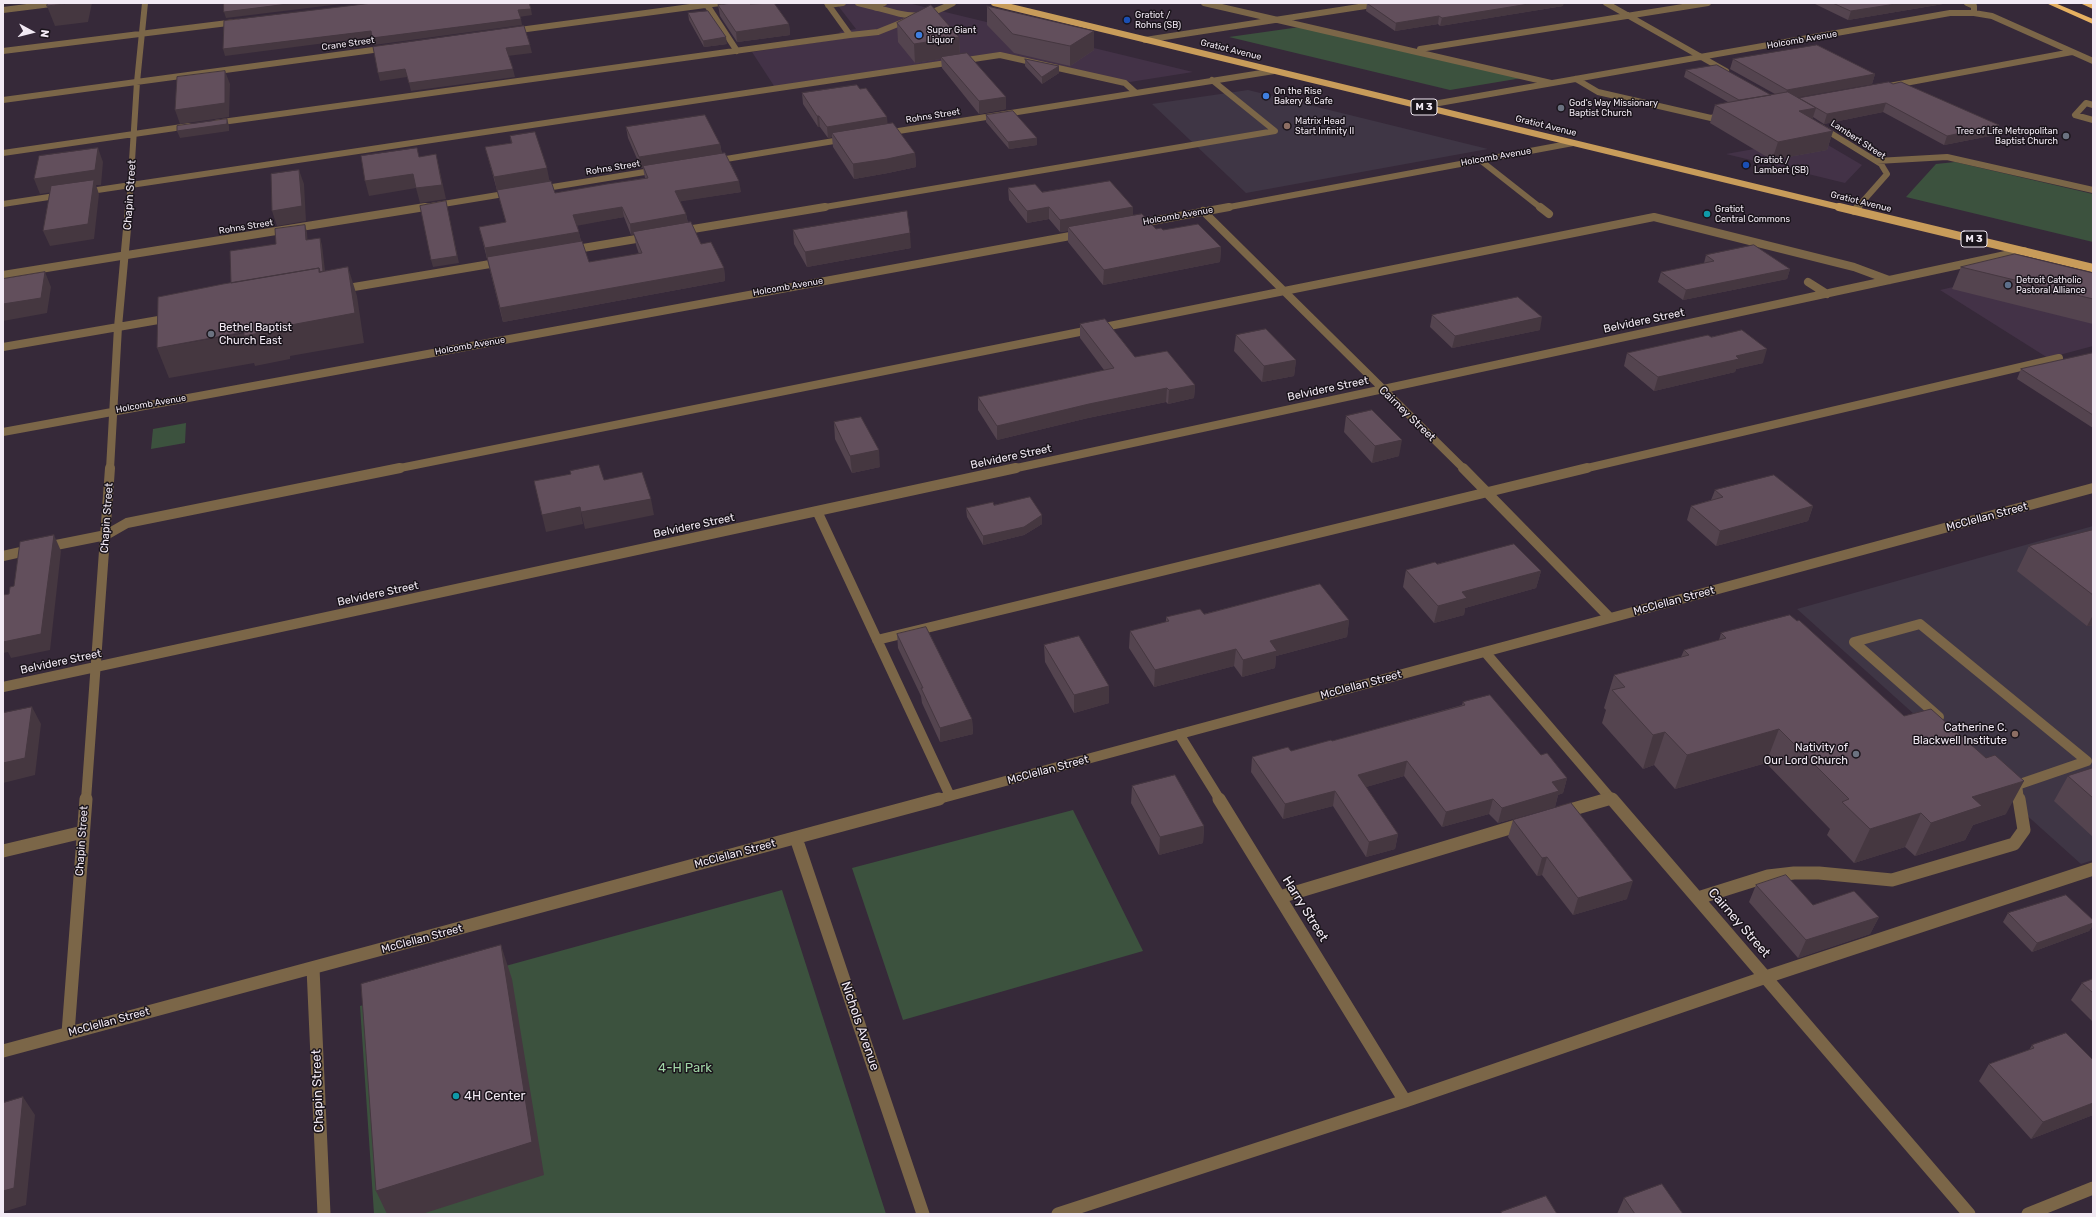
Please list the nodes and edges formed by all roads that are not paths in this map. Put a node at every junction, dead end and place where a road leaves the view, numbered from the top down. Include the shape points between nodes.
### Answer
1 (59, 3) edge
2 (145, 3) edge
3 (720, 3) edge
4 (843, 3) edge
5 (858, 3) edge
6 (884, 3) edge
7 (954, 3) edge
8 (994, 3) edge
9 (1204, 3) edge
10 (1385, 3) edge
11 (1606, 3) edge
12 (1708, 3) edge
13 (1967, 3) edge
14 (2049, 3) edge
15 (2084, 3) edge
16 (827, 4) edge
17 (691, 5) edge
18 (707, 5) junction
19 (874, 7) junction
20 (2093, 7) edge
21 (3, 10) edge
22 (1974, 13) junction
23 (1628, 16) junction
24 (914, 18) junction
25 (1274, 20) junction
26 (245, 21) edge
27 (2093, 22) edge
28 (504, 32) edge
29 (142, 34) junction
30 (850, 35) junction
31 (1145, 40) junction
32 (395, 47) edge
33 (737, 50) junction
34 (1414, 50) junction
35 (3, 52) edge
36 (2072, 52) junction
37 (1702, 58) junction
38 (2093, 61) edge
39 (1274, 71) junction
40 (1729, 73) edge
41 (1576, 79) junction
42 (1212, 80) junction
43 (137, 82) junction
44 (1556, 84) junction
45 (1885, 86) edge
46 (1136, 93) junction
47 (3, 100) edge
48 (2093, 105) edge
49 (1422, 106) junction
50 (1733, 114) edge
51 (2093, 120) edge
52 (204, 124) edge
53 (196, 125) edge
54 (1818, 125) edge
55 (134, 134) junction
56 (875, 135) edge
57 (852, 138) edge
58 (1574, 143) junction
59 (3, 153) edge
60 (1480, 160) junction
61 (710, 161) edge
62 (1877, 161) junction
63 (662, 169) edge
64 (130, 185) junction
65 (2093, 190) edge
66 (528, 191) edge
67 (520, 192) edge
68 (3, 204) edge
69 (1203, 211) junction
70 (1854, 211) junction
71 (1549, 214) dead end
72 (1125, 226) edge
73 (674, 233) edge
74 (1086, 233) edge
75 (659, 235) edge
76 (565, 251) edge
77 (2024, 251) junction
78 (126, 256) junction
79 (510, 260) edge
80 (2093, 268) edge
81 (3, 275) edge
82 (1889, 280) junction
83 (1808, 282) dead end
84 (338, 290) edge
85 (1283, 290) junction
86 (1827, 294) junction
87 (181, 316) edge
88 (118, 327) junction
89 (3, 347) edge
90 (2059, 358) dead end
91 (1382, 390) junction
92 (113, 411) junction
93 (3, 432) edge
94 (2093, 488) edge
95 (1486, 492) junction
96 (817, 511) junction
97 (106, 535) junction
98 (3, 556) edge
99 (1610, 618) junction
100 (877, 640) junction
101 (1485, 652) junction
102 (95, 667) junction
103 (3, 687) edge
104 (1947, 724) edge
105 (1179, 734) junction
106 (2005, 775) edge
107 (2017, 785) junction
108 (950, 796) junction
109 (1611, 798) junction
110 (1550, 816) edge
111 (1536, 820) edge
112 (83, 832) junction
113 (796, 838) junction
114 (3, 851) edge
115 (2093, 869) edge
116 (1280, 897) junction
117 (1698, 898) junction
118 (313, 968) junction
119 (1766, 977) junction
120 (68, 1033) junction
121 (3, 1051) edge
122 (1405, 1101) junction
123 (2093, 1188) edge
124 (324, 1214) edge
125 (923, 1214) edge
126 (1058, 1214) edge
127 (1969, 1214) edge
128 (2028, 1214) edge

1 - 21 street
2 - 29 street, Chapin Street
3 - 18 street
4 - 16 street
5 - 19 street
6 - 19 street
7 - 24 street via 927,16
8 - 31 main road, Gratiot Avenue / M 3
9 - 25 street
10 - 25 street
11 - 23 street
12 - 23 street
13 - 22 street via 1974,6
14 - 27 highway
15 - 20 highway
16 - 30 street
17 - 18 street
17 - 28 street
18 - 33 street
19 - 24 street
22 - 36 street, Holcomb Avenue via 1992,16
22 - 37 street, Holcomb Avenue via 1950,13
23 - 34 street
23 - 37 street
24 - 30 street via 878,32
25 - 31 street
25 - 34 street
26 - 29 street
29 - 35 street
29 - 43 street, Chapin Street
30 - 33 street
31 - 39 main road, Gratiot Avenue / M 3
32 - 43 street, Crane Street
33 - 52 street
34 - 44 street
36 - 38 street, Holcomb Avenue
36 - 45 street
37 - 40 street
37 - 41 street, Holcomb Avenue
39 - 42 street, Rohns Street
39 - 49 main road, Gratiot Avenue / M 3
41 - 44 street, Holcomb Avenue
41 - 50 street via 1598,92 1688,113 1711,118
42 - 46 street, Rohns Street
42 - 73 street via 1275,131
43 - 47 street, Crane Street
43 - 55 street, Chapin Street
44 - 49 street, Holcomb Avenue
46 - 56 street, Rohns Street
46 - 64 street via 1125,83 1000,56
48 - 51 street via 2086,103 2075,115
49 - 58 main road, Gratiot Avenue / M 3
53 - 55 street
54 - 62 street, Lambert Street
55 - 59 street
55 - 64 street, Chapin Street
57 - 61 street
58 - 60 street, Holcomb Avenue
58 - 70 main road, Gratiot Avenue / M 3
60 - 69 street, Holcomb Avenue
60 - 71 street
62 - 65 street via 1947,157
62 - 70 street, Lambert Street via 1887,174 1886,178
63 - 66 street, Rohns Street
64 - 68 street
64 - 78 street, Chapin Street
67 - 78 street, Rohns Street
69 - 72 street, Holcomb Avenue
69 - 85 street, Cairney Street
70 - 77 main road, Gratiot Avenue / M 3
74 - 92 street, Holcomb Avenue
75 - 76 street
77 - 80 main road, Gratiot Avenue / M 3
77 - 82 street, Belvidere Street
78 - 81 street, Rohns Street
78 - 88 street, Chapin Street
79 - 84 street
82 - 85 street via 1854,266 1763,248 1654,217
82 - 86 street, Belvidere Street
83 - 86 street
85 - 91 street, Cairney Street
85 - 97 street via 127,523
86 - 91 street, Belvidere Street
87 - 88 street
88 - 89 street
88 - 92 street, Chapin Street
90 - 95 street
91 - 95 street, Cairney Street
91 - 96 street, Belvidere Street
92 - 93 street, Holcomb Avenue
92 - 97 street, Chapin Street
94 - 99 street, McClellan Street
95 - 99 street, Cairney Street
95 - 100 street
96 - 100 street
96 - 102 street, Belvidere Street
97 - 98 street
97 - 102 street, Chapin Street
99 - 101 street, McClellan Street
100 - 108 street
101 - 105 street, McClellan Street
101 - 109 street, Cairney Street
102 - 103 street, Belvidere Street
102 - 112 street, Chapin Street
104 - 107 street via 1854,642 1920,624 2087,761
105 - 108 street, McClellan Street
105 - 116 street, Harry Street
106 - 107 street
107 - 117 street via 2024,830 2014,844 1892,880 1794,873 1768,876
108 - 113 street, McClellan Street
109 - 110 street
109 - 117 street, Cairney Street
111 - 116 street
112 - 114 street
112 - 120 street, Chapin Street
113 - 118 street, McClellan Street
113 - 125 street, Nichols Avenue
115 - 119 street
116 - 122 street, Harry Street
117 - 119 street, Cairney Street
118 - 120 street, McClellan Street
118 - 124 street, Chapin Street
119 - 122 street
119 - 127 street, Cairney Street
120 - 121 street, McClellan Street
122 - 126 street
123 - 128 street

